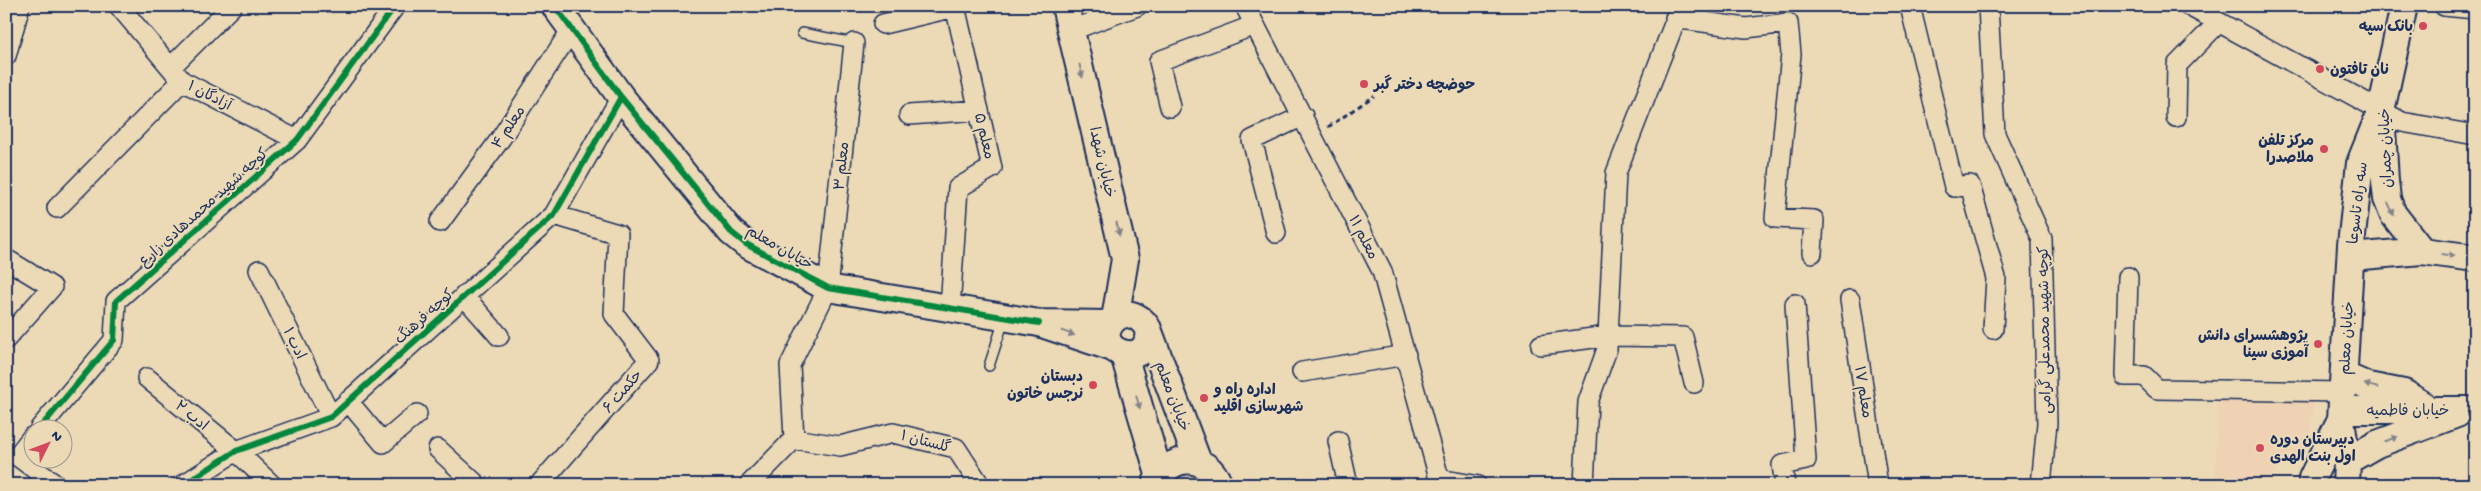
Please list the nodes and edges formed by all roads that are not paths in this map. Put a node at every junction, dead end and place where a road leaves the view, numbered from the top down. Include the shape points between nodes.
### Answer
1 (20, 6) edge
2 (120, 6) edge
3 (232, 6) edge
4 (395, 6) edge
5 (554, 6) edge
6 (955, 6) edge
7 (1137, 6) edge
8 (1245, 6) edge
9 (1910, 6) edge
10 (1988, 6) edge
11 (2189, 6) edge
12 (2404, 6) edge
13 (2444, 6) edge
14 (2475, 9) edge
15 (1678, 12) edge
16 (1068, 18) edge
17 (2218, 23) junction
18 (883, 24) dead end
19 (1255, 25) junction
20 (572, 29) junction
21 (802, 33) dead end
22 (854, 44) joint
23 (6, 56) edge
24 (176, 74) junction
25 (621, 97) junction
26 (1170, 106) dead end
27 (979, 110) junction
28 (2381, 111) junction
29 (909, 115) dead end
30 (1302, 116) junction
31 (2176, 117) dead end
32 (2475, 135) edge
33 (297, 140) junction
34 (57, 208) dead end
35 (554, 215) junction
36 (440, 222) dead end
37 (1276, 233) dead end
38 (2422, 252) junction
39 (1812, 253) dead end
40 (2351, 257) junction
41 (2475, 258) edge
42 (6, 260) edge
43 (259, 270) dead end
44 (2128, 277) dead end
45 (828, 288) junction
46 (464, 296) junction
47 (1850, 300) dead end
48 (1795, 304) dead end
49 (950, 309) junction
50 (1005, 318) junction
51 (1993, 329) dead end
52 (1148, 330) junction
53 (499, 336) dead end
54 (1116, 336) junction
55 (1608, 336) junction
56 (6, 339) edge
57 (1541, 345) dead end
58 (1406, 355) junction
59 (989, 366) dead end
60 (1302, 372) dead end
61 (147, 378) dead end
62 (1694, 383) dead end
63 (2342, 399) junction
64 (348, 401) junction
65 (2428, 408) junction
66 (2471, 410) edge
67 (417, 414) dead end
68 (331, 417) junction
69 (48, 418) edge
70 (794, 439) junction
71 (1338, 441) dead end
72 (438, 449) dead end
73 (22, 450) edge
74 (236, 451) junction
75 (22, 460) edge
76 (1198, 462) junction
77 (33, 468) edge
78 (2346, 477) edge
79 (1438, 479) edge
80 (1157, 480) edge
81 (2308, 483) edge
82 (751, 484) edge
83 (1220, 484) edge
84 (56, 485) edge
85 (183, 485) edge
86 (272, 485) edge
87 (478, 485) edge
88 (539, 485) edge
89 (980, 485) edge
90 (1348, 485) edge
91 (1483, 485) edge
92 (1584, 485) edge
93 (1785, 485) edge
94 (1878, 485) edge
95 (2041, 485) edge

1 - 23 street
2 - 24 street, آزادگان ۱
3 - 24 street
4 - 33 street, کوچه شهید محمدهادی زارع
5 - 20 street, خیابان معلم
6 - 18 street
6 - 27 street, معلم ۵
7 - 16 street
8 - 19 street, معلم ۱۱
9 - 51 street via 1954,187 1970,186 1996,278
10 - 95 street, کوچه شهید محمدعلی گرامی via 1995,134 2042,238 2047,423
11 - 17 street
12 - 28 street, خیابان چمران
13 - 14 street
15 - 39 street via 1746,28 1788,23 1791,54 1775,218 1814,220
15 - 55 street via 1616,173
16 -> 54 street, خیابان شهدا via 1125,259
17 - 28 street
17 - 31 street via 2176,65
19 - 26 street via 1159,61
19 - 30 street, معلم ۱۱
20 - 25 street, خیابان معلم
20 - 36 street, معلم ۴ via 501,138
21 - 22 lane
22 - 45 street, معلم ۳
24 - 33 street, آزادگان ۱
24 - 34 street
25 - 35 street, کوچه فرهنگ
25 - 45 street, خیابان معلم via 731,232 746,244
27 - 29 street
27 - 49 street, معلم ۵ via 992,168 958,188
28 - 32 street via 2402,122
28 -> 38 street, خیابان چمران via 2387,199 2393,214
28 - 40 street, سه راه تاسوعا via 2360,163
30 - 37 street via 1252,140
30 - 58 street, معلم ۱۱ via 1382,270
33 - 69 street, کوچه شهید محمدهادی زارع via 116,301 114,340
35 - 46 street, کوچه فرهنگ
35 - 88 street, حکمت ۶ via 618,234 614,314 649,360
38 - 40 street, سه راه تاسوعا
38 -> 41 street, سه راه تاسوعا
40 - 63 street, خیابان معلم
42 - 56 street via 52,287
43 - 68 street, ادب ۱
44 - 63 street via 2125,376 2144,376 2158,389
45 - 49 street, خیابان معلم
45 - 70 street via 790,365
46 - 53 street
46 - 64 street, کوچه فرهنگ
47 - 94 street, معلم ۱۷
48 - 93 street via 1806,460 1782,465
49 - 50 street, خیابان معلم
50 - 54 street, خیابان معلم
50 - 59 lane
52 - 54 street via 1140,318 1121,315
52 - 54 street via 1143,349 1131,355
52 - 76 street, خیابان معلم
54 -> 80 street
55 - 57 street
55 - 62 street via 1684,337
55 - 92 street via 1607,348 1588,402
58 - 60 street
58 - 79 street, معلم ۱۱
61 - 74 street, ادب ۲
63 - 65 street, خیابان فاطمیه
65 -> 63 street via 2404,393 2368,386
63 - 78 street, خیابان معلم
63 - 81 street, خیابان معلم
64 - 67 street via 383,443
64 - 68 street, کوچه فرهنگ
65 - 66 street, خیابان فاطمیه
78 -> 66 street via 2377,444
68 - 74 street, کوچه فرهنگ
70 - 82 street
70 - 89 street, گلستان ۱ via 840,446 893,433 956,448
71 - 90 street
72 - 87 street
73 - 75 street via 17,456
74 - 85 street, کوچه فرهنگ
74 - 86 street, ادب ۲
76 - 80 street via 1181,460 1165,468
76 - 83 street via 1207,467
77 - 84 street
78 - 81 street via 2324,473
79 - 91 lane via 1479,481

